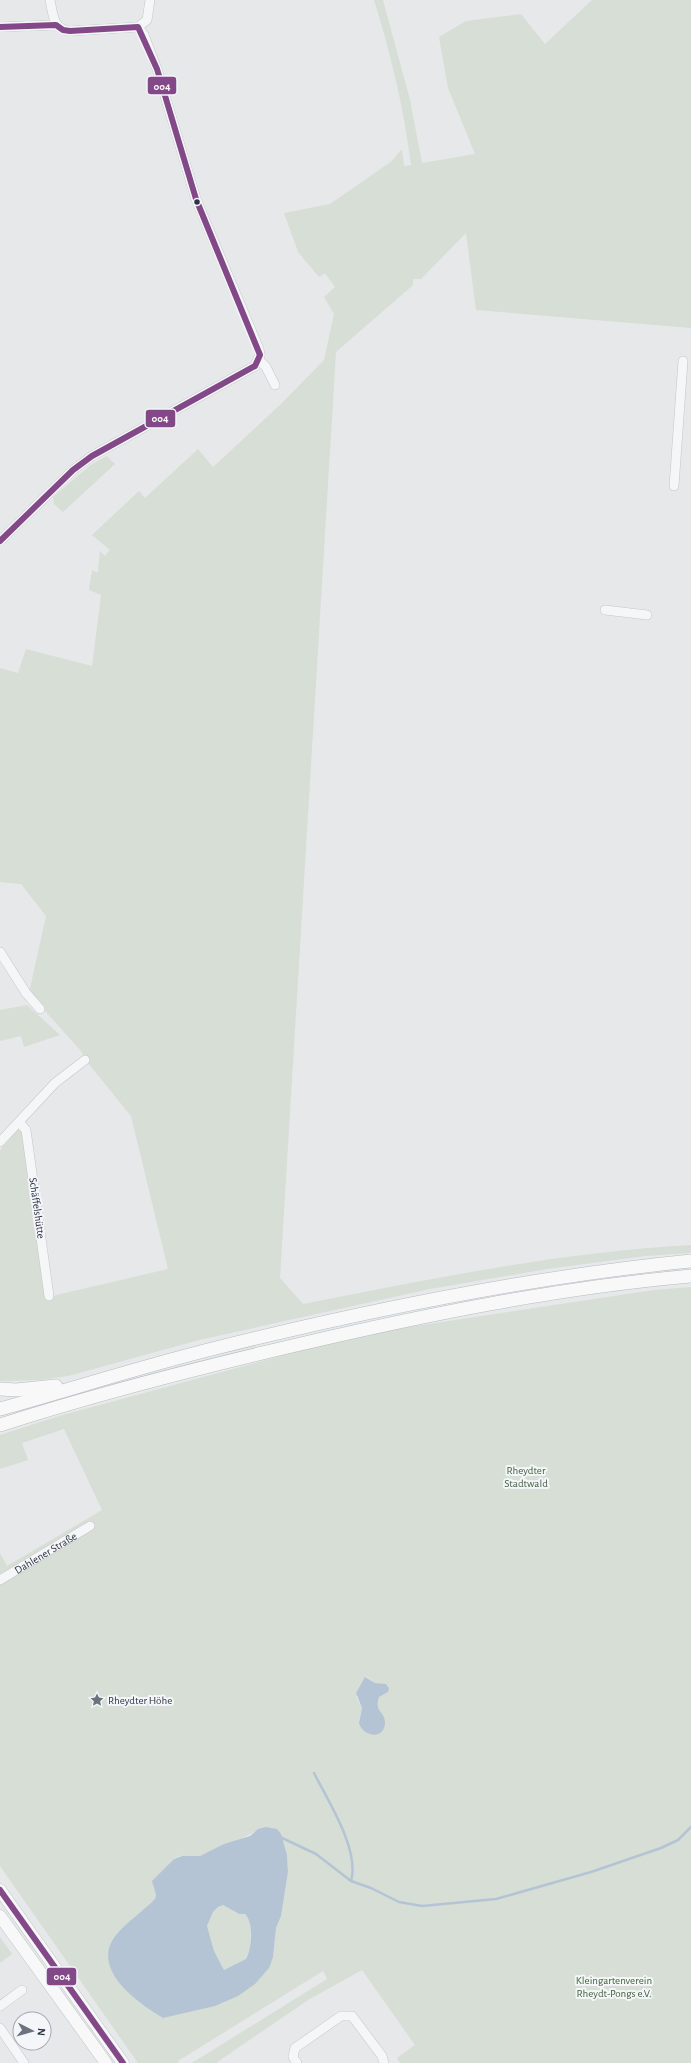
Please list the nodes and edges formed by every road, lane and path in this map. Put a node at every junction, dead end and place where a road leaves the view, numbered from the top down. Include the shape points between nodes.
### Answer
1 (50, 0) edge
2 (150, 0) edge
3 (56, 25) junction
4 (0, 27) edge
5 (138, 27) junction
6 (259, 360) junction
7 (683, 361) dead end
8 (275, 385) dead end
9 (674, 486) dead end
10 (0, 541) edge
11 (605, 610) dead end
12 (647, 615) dead end
13 (0, 952) edge
14 (40, 1009) dead end
15 (84, 1060) dead end
16 (19, 1122) junction
17 (0, 1142) edge
18 (691, 1261) edge
19 (691, 1276) edge
20 (49, 1296) dead end
21 (124, 1373) junction
22 (0, 1388) edge
23 (0, 1409) edge
24 (0, 1425) edge
25 (90, 1526) dead end
26 (0, 1580) edge
27 (0, 1890) edge
28 (0, 1916) edge
29 (22, 1990) dead end
30 (0, 2006) edge
31 (0, 2028) edge
32 (103, 2033) junction
33 (85, 2034) junction
34 (24, 2063) edge
35 (106, 2063) edge
36 (123, 2063) edge
37 (297, 2063) edge
38 (384, 2063) edge

1 - 3 street
2 - 5 street via 148,17
3 - 4 street
3 - 5 street via 70,31
5 - 6 street via 144,35 157,69 196,199 259,349
6 - 8 street via 266,367
6 - 10 street via 256,366 79,465
7 - 9 street
11 - 12 street
13 - 14 street via 26,993
15 - 16 street via 56,1083
16 - 17 street
16 - 20 street, Schäffelshütte via 26,1130
18 - 21 highway via 536,1281 395,1307 214,1348
19 - 24 highway via 602,1285 355,1331 146,1382
21 - 22 highway via 39,1389
21 - 23 highway
25 - 26 street, Dahlener Straße
27 - 32 main road
28 - 33 main road
29 - 30 street
31 - 34 street
32 - 33 main road
32 - 36 main road
33 - 35 main road
37 - 38 street via 293,2057 295,2048 341,2016 352,2016 382,2056

